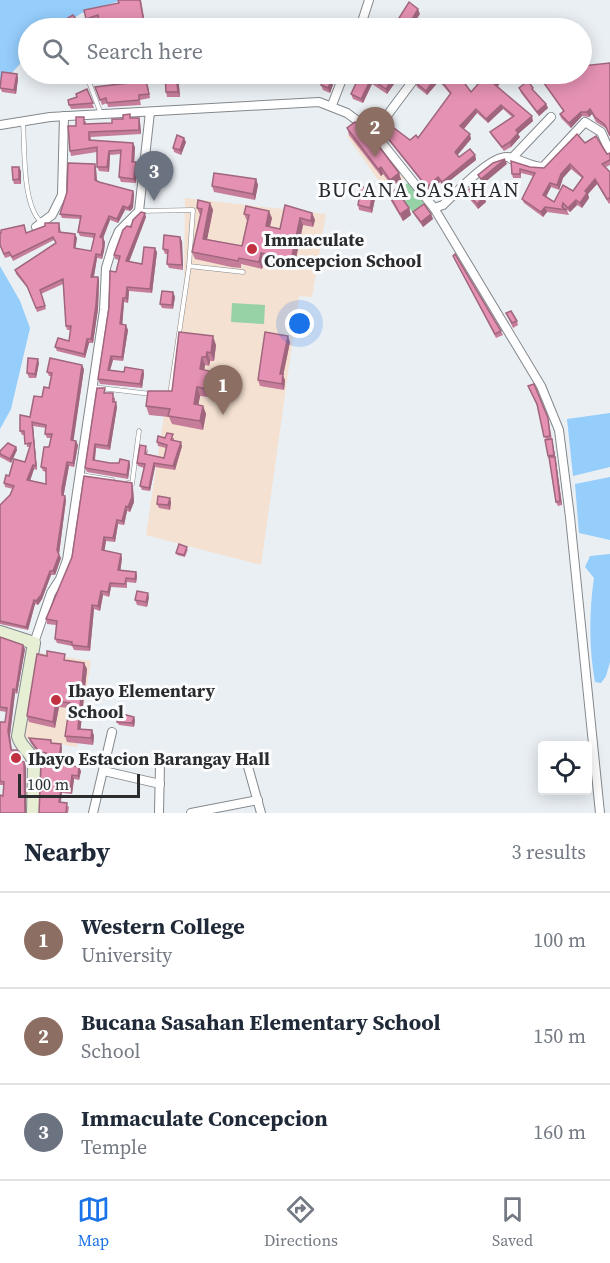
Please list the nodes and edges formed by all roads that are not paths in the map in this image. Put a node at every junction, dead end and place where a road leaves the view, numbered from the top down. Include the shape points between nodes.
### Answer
1 (369, 0) edge
2 (363, 18) edge
3 (90, 84) edge
4 (340, 84) edge
5 (411, 84) edge
6 (332, 105) junction
7 (150, 112) junction
8 (101, 114) junction
9 (64, 116) junction
10 (551, 117) dead end
11 (23, 121) junction
12 (0, 125) edge
13 (374, 133) junction
14 (610, 152) edge
15 (511, 159) junction
16 (434, 208) junction
17 (139, 211) junction
18 (39, 225) joint
19 (189, 266) junction
20 (243, 272) dead end
21 (90, 387) junction
22 (154, 394) edge
23 (164, 395) edge
24 (139, 431) dead end
25 (78, 475) junction
26 (0, 632) edge
27 (33, 642) junction
28 (112, 732) dead end
29 (245, 756) dead end
30 (160, 764) dead end
31 (104, 771) junction
32 (160, 783) junction
33 (258, 800) junction
34 (33, 813) edge
35 (93, 813) edge
36 (159, 813) edge
37 (191, 813) edge
38 (261, 813) edge
39 (600, 813) edge

1 - 2 street
3 - 8 lane
4 - 6 street
5 - 13 street
6 - 7 street via 319,102
6 - 13 street
7 - 8 street
7 - 17 street
8 - 9 street
9 - 11 street
9 - 18 street via 62,195 52,215
10 - 15 street
11 - 12 street
11 - 18 lane via 30,201
13 - 16 street
14 - 15 street via 601,132 585,122 543,167
15 - 16 street via 495,159 443,205
16 - 39 street via 541,386 559,430
17 - 19 lane via 193,210
17 - 21 street via 119,231 106,268 104,310
19 - 20 lane
19 - 23 lane via 170,395
21 - 22 lane
21 - 25 street
24 - 25 lane via 132,484
25 - 27 street via 67,560
26 - 27 street
27 - 34 street via 18,736 34,763
28 - 31 street
29 - 33 street
30 - 32 street
31 - 32 street
31 - 35 street
32 - 36 street
33 - 37 street
33 - 38 street

